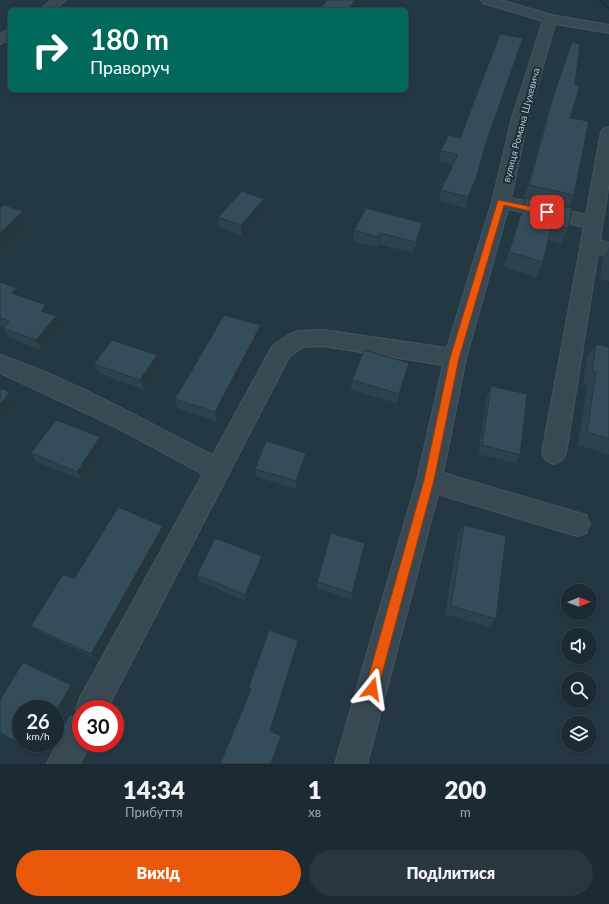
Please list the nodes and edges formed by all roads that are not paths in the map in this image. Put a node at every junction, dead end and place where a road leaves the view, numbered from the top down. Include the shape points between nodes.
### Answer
1 (60, 0) edge
2 (487, 0) edge
3 (48, 8) edge
4 (550, 19) junction
5 (609, 29) edge
6 (609, 132) edge
7 (501, 202) junction
8 (593, 223) junction
9 (590, 244) junction
10 (609, 250) edge
11 (454, 358) junction
12 (0, 364) edge
13 (554, 453) dead end
14 (218, 469) junction
15 (429, 480) junction
16 (577, 524) dead end
17 (97, 700) edge
18 (72, 746) edge
19 (63, 764) edge
20 (351, 764) edge

1 - 3 street
2 - 4 street
4 - 5 street
4 - 7 street, вулиця Романа Шухевича via 520,118
6 - 8 street
7 - 8 street
7 - 11 street, вулиця Романа Шухевича
8 - 9 street
9 - 10 street
9 - 13 street
11 - 14 street via 324,338 299,339 281,351
11 - 15 street, вулиця Романа Шухевича
12 - 14 street via 124,420
14 - 17 street
15 - 16 street
15 - 20 street, вулиця Романа Шухевича
18 - 19 street

